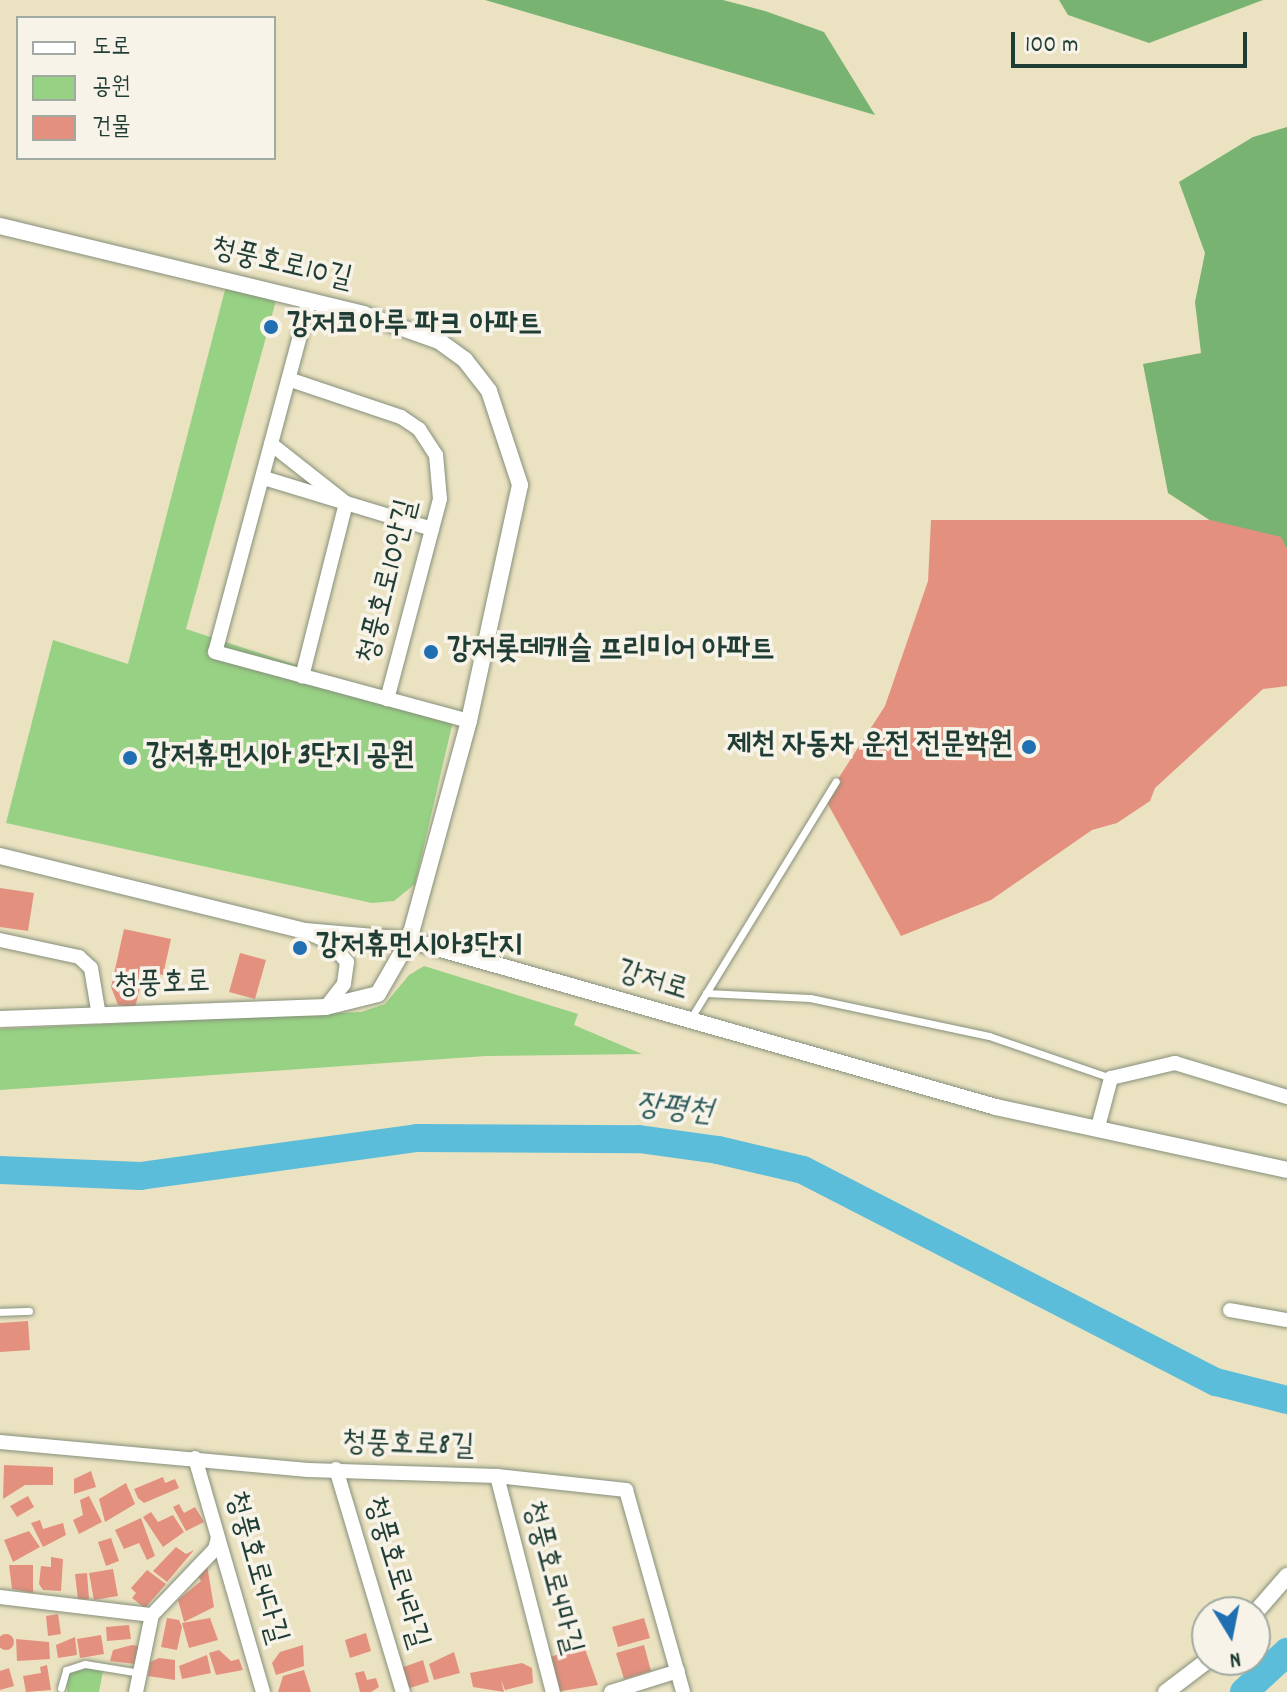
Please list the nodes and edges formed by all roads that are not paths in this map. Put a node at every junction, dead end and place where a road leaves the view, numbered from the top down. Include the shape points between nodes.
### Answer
1 (0, 226) edge
2 (309, 302) junction
3 (291, 380) junction
4 (271, 444) junction
5 (264, 478) junction
6 (346, 503) junction
7 (432, 529) junction
8 (302, 677) junction
9 (387, 699) junction
10 (469, 721) junction
11 (836, 781) dead end
12 (0, 856) edge
13 (305, 931) junction
14 (0, 940) edge
15 (409, 940) junction
16 (706, 993) junction
17 (326, 1007) junction
18 (99, 1016) junction
19 (0, 1019) edge
20 (687, 1023) junction
21 (1111, 1078) junction
22 (1287, 1097) edge
23 (1098, 1127) junction
24 (1287, 1170) edge
25 (1230, 1310) dead end
26 (29, 1311) dead end
27 (0, 1312) edge
28 (1287, 1320) edge
29 (0, 1442) edge
30 (195, 1458) junction
31 (336, 1469) junction
32 (497, 1476) junction
33 (218, 1538) junction
34 (1287, 1576) edge
35 (1270, 1596) edge
36 (0, 1597) edge
37 (152, 1615) junction
38 (678, 1671) junction
39 (140, 1673) junction
40 (1191, 1673) edge
41 (61, 1688) dead end
42 (136, 1692) edge
43 (263, 1692) edge
44 (403, 1692) edge
45 (553, 1692) edge
46 (611, 1692) edge
47 (683, 1692) edge
48 (1166, 1692) edge

1 - 2 street, 청풍호로10길
2 - 3 street, 청풍호로10안길
2 - 10 street, 청풍호로10길 via 403,325 439,341 465,360 501,417 520,485
3 - 4 street, 청풍호로10안길
3 - 7 street, 청풍호로10안길 via 401,417 419,429 436,455 440,474
4 - 5 street, 청풍호로10안길
4 - 6 street
5 - 6 street, 청풍호로10안길
5 - 8 street, 청풍호로10안길 via 215,652
6 - 7 street
6 - 8 street, 청풍호로10안길
7 - 9 street, 청풍호로10안길
8 - 9 street, 청풍호로10안길
9 - 10 street, 청풍호로10안길
10 - 15 street, 청풍호로10길
11 - 16 lane
12 - 13 street, 강저로
13 - 15 street, 강저로
13 - 17 street via 331,943 347,962 344,984
14 - 18 street via 79,957 91,968
15 - 17 street, 청풍호로 via 378,994
15 - 20 street, 강저로
16 - 20 lane
16 - 21 lane via 810,998 989,1036
17 - 18 street, 청풍호로
18 - 19 street, 청풍호로
20 - 23 street, 강저로 via 996,1107
21 - 22 street via 1175,1063
21 - 23 street
23 - 24 street, 강저로
25 - 28 street
26 - 27 lane
29 - 30 street, 청풍호로8길
30 - 31 street, 청풍호로8길
30 - 33 street, 청풍호로4다길
31 - 32 street, 청풍호로8길
31 - 44 street, 청풍호로4라길
32 - 38 street, 청풍호로8길 via 626,1490
32 - 45 street, 청풍호로4마길
33 - 37 street via 215,1549
33 - 43 street, 청풍호로4다길
34 - 35 street
36 - 37 street
37 - 39 street
38 - 46 street
38 - 47 street, 청풍호로8길
39 - 41 lane via 85,1664 66,1670
39 - 42 street
40 - 48 street

